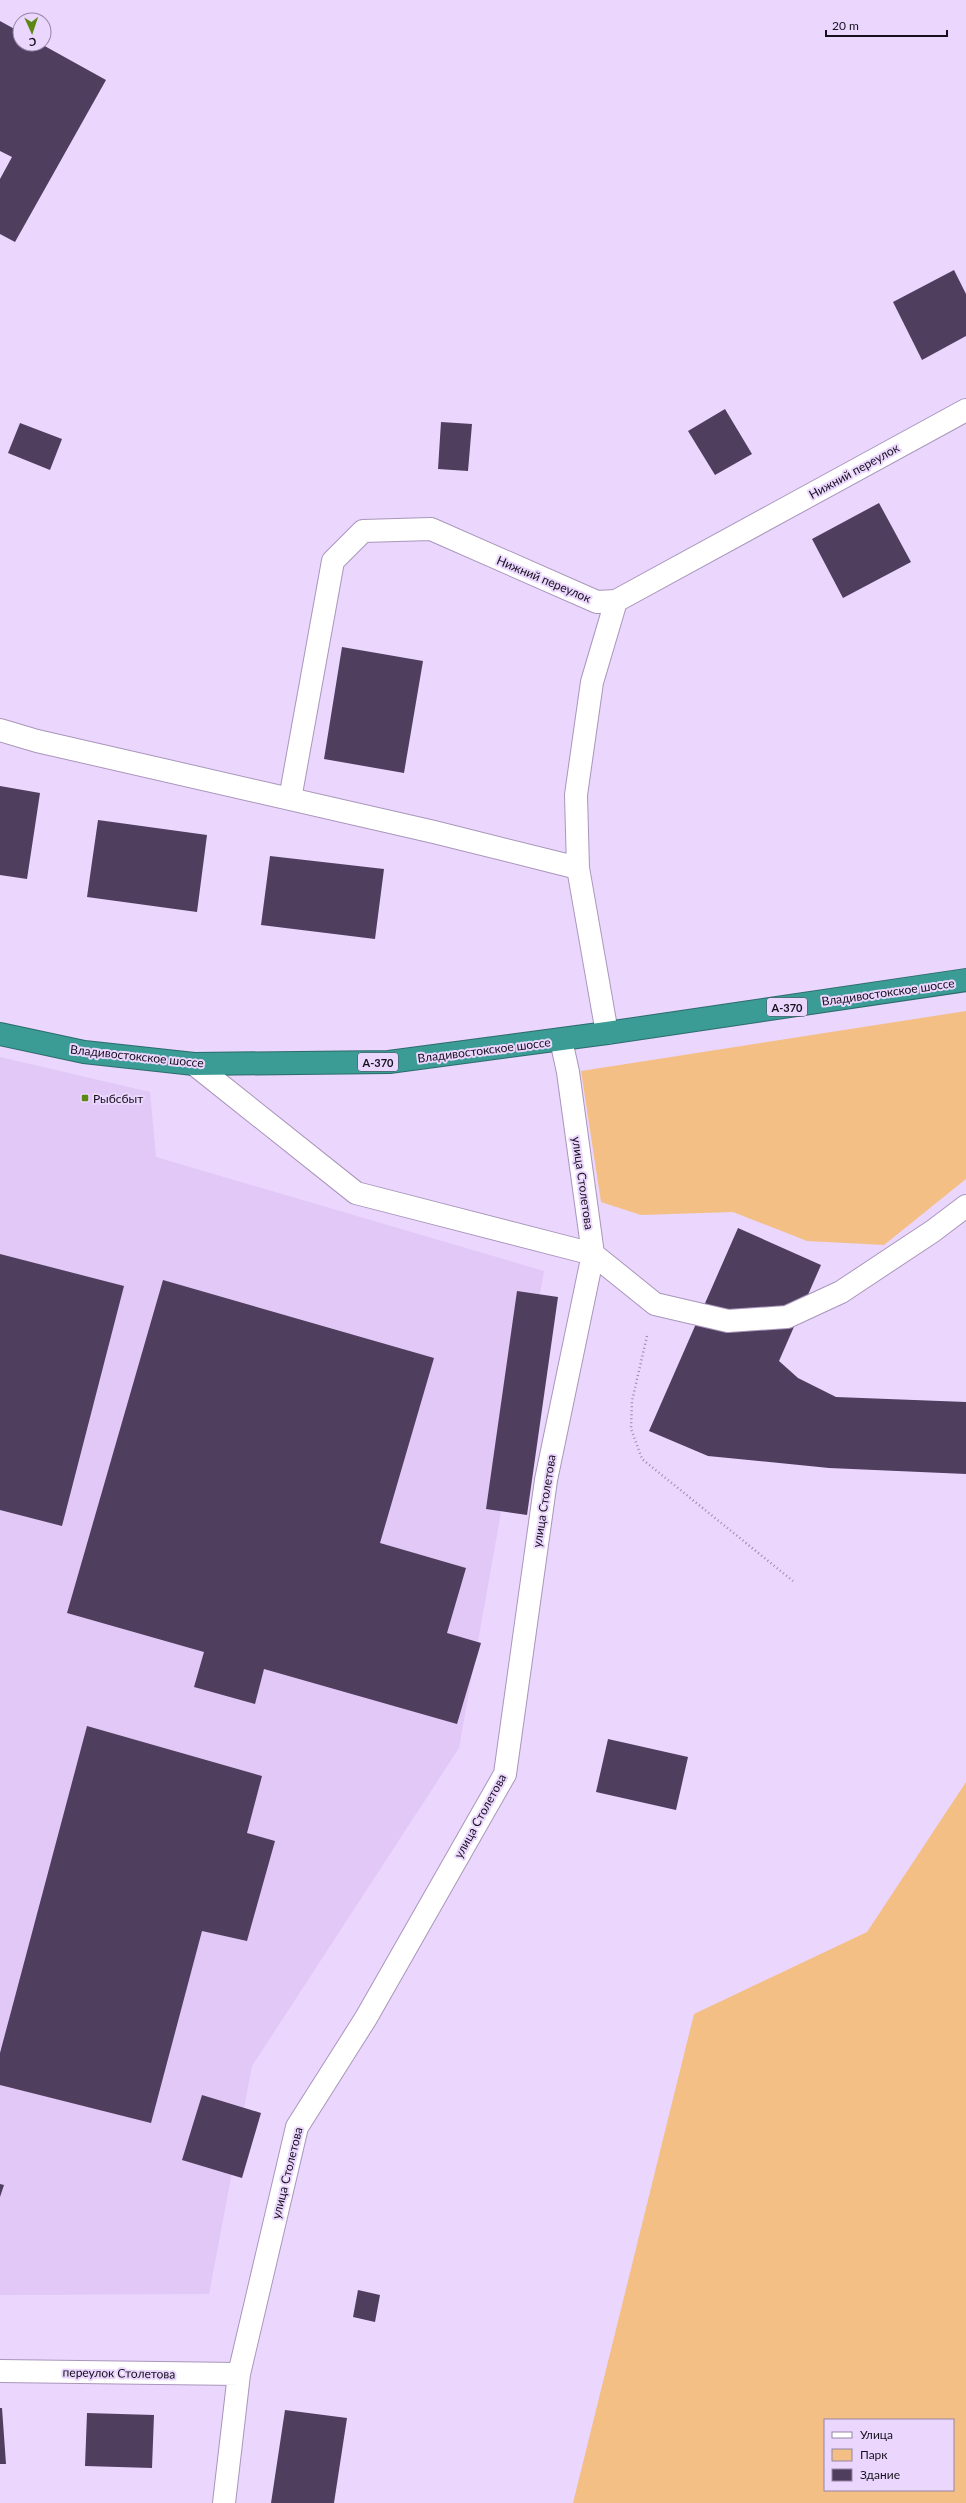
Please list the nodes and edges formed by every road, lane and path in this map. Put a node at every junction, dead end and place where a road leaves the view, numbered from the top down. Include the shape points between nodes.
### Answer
1 (966, 410) edge
2 (616, 601) junction
3 (0, 730) edge
4 (290, 799) junction
5 (578, 868) junction
6 (966, 980) edge
7 (607, 1033) junction
8 (0, 1034) edge
9 (561, 1040) junction
10 (194, 1064) junction
11 (966, 1206) edge
12 (593, 1254) junction
13 (655, 1304) junction
14 (793, 1581) dead end
15 (0, 2371) edge
16 (239, 2374) junction
17 (224, 2503) edge

1 - 2 street, Нижний переулок
2 - 4 street, Нижний переулок via 597,602 431,529 363,531 333,561
2 - 5 street via 592,682 576,795
3 - 4 street via 37,741
4 - 5 street
5 - 7 street
6 - 7 highway, Владивостокское шоссе / А-370
7 - 9 highway, Владивостокское шоссе / А-370
8 - 10 highway, Владивостокское шоссе / А-370 via 84,1052
9 - 10 highway, Владивостокское шоссе / А-370 via 390,1062
9 - 12 street, улица Столетова via 568,1072
10 - 12 street via 356,1193
11 - 13 street via 841,1292 787,1317 728,1321
12 - 13 street
12 - 16 street, улица Столетова via 546,1480 506,1774 366,2018 297,2127
13 - 14 path via 632,1401 631,1429 642,1459
15 - 16 street, переулок Столетова
16 - 17 street, улица Столетова

